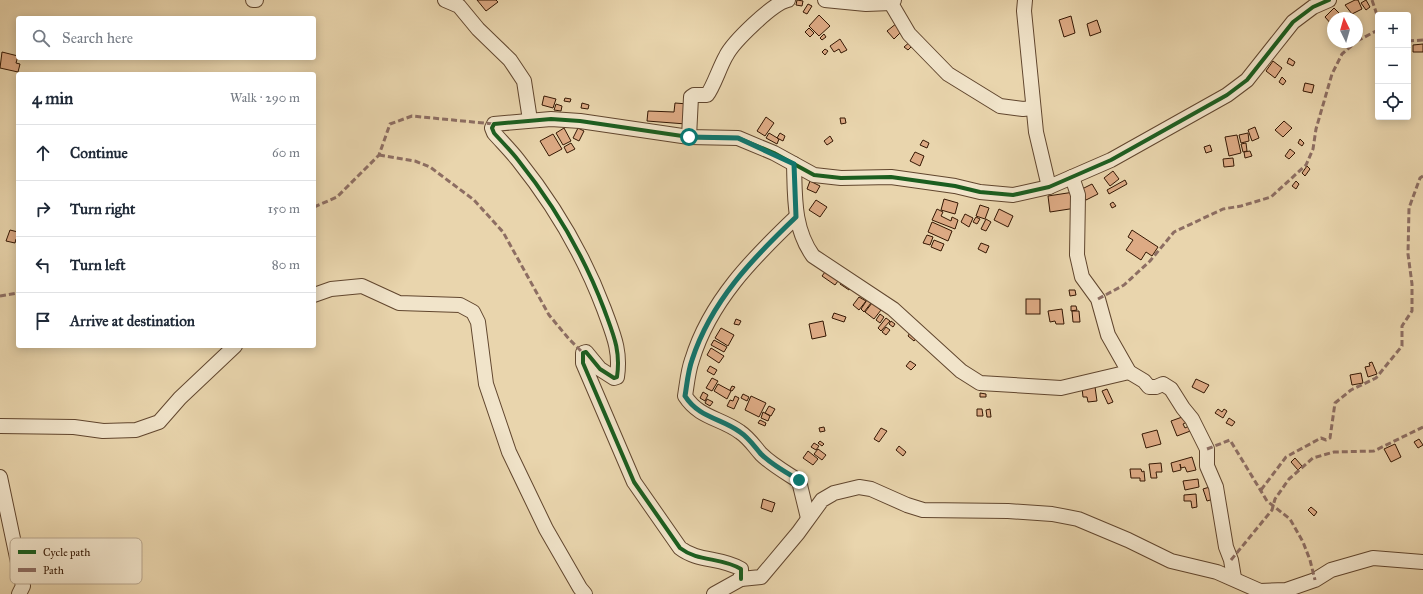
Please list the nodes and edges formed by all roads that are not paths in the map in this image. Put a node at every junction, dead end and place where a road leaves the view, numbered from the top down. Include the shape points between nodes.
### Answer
1 (253, 0) edge
2 (256, 0) edge
3 (445, 0) edge
4 (788, 0) edge
5 (826, 0) edge
6 (1025, 0) edge
7 (1329, 0) edge
8 (891, 1) edge
9 (1033, 108) junction
10 (530, 120) junction
11 (689, 137) junction
12 (794, 164) junction
13 (1072, 177) junction
14 (1049, 188) junction
15 (796, 217) junction
16 (316, 294) edge
17 (234, 348) edge
18 (1129, 372) junction
19 (0, 426) edge
20 (0, 477) edge
21 (808, 518) junction
22 (12, 538) edge
23 (1423, 562) edge
24 (1234, 578) junction
25 (741, 579) junction
26 (22, 584) edge
27 (18, 594) edge
28 (586, 594) edge
29 (714, 594) edge

1 - 2 street
3 - 10 street via 459,6 510,60 524,81
4 - 11 street via 775,6 737,39 707,95 691,97
5 - 8 street via 866,4
6 - 9 street
7 - 13 street via 1312,7 1293,22 1246,80 1227,95 1110,160
8 - 9 street via 909,34 948,74 1000,106
9 - 14 street
10 - 11 street via 580,121
10 - 25 street via 494,124 492,128 549,202 593,280 619,350 617,377 614,378 600,369 586,352 583,353 583,363 634,482 680,548 690,556 717,559 732,564 741,569
11 - 12 street via 738,138
12 - 14 street via 814,175 841,178 891,177 980,192 1013,195
12 - 15 street
13 - 14 street
13 - 18 street via 1078,195 1078,264 1082,277 1098,299 1108,335
15 - 18 street via 805,245 813,256 893,309 961,371 980,383 1061,388
15 - 21 street via 748,264 715,311 692,360 685,396 690,405 699,412 739,430 776,467 799,480
16 - 28 street via 331,289 362,286 399,303 460,305 473,312 478,322 486,384 509,452 546,529
17 - 19 street via 180,398 159,422 136,430
18 - 24 street via 1149,387 1163,384 1171,389 1192,419 1207,449 1207,466 1216,487
20 - 22 street
21 - 24 street via 822,500 834,493 859,487 871,489 906,506 923,510 1052,514 1078,519 1171,561
21 - 25 street via 761,577
23 - 24 street via 1373,558 1331,570 1315,580 1286,590 1260,591
25 - 29 street
26 - 27 street

